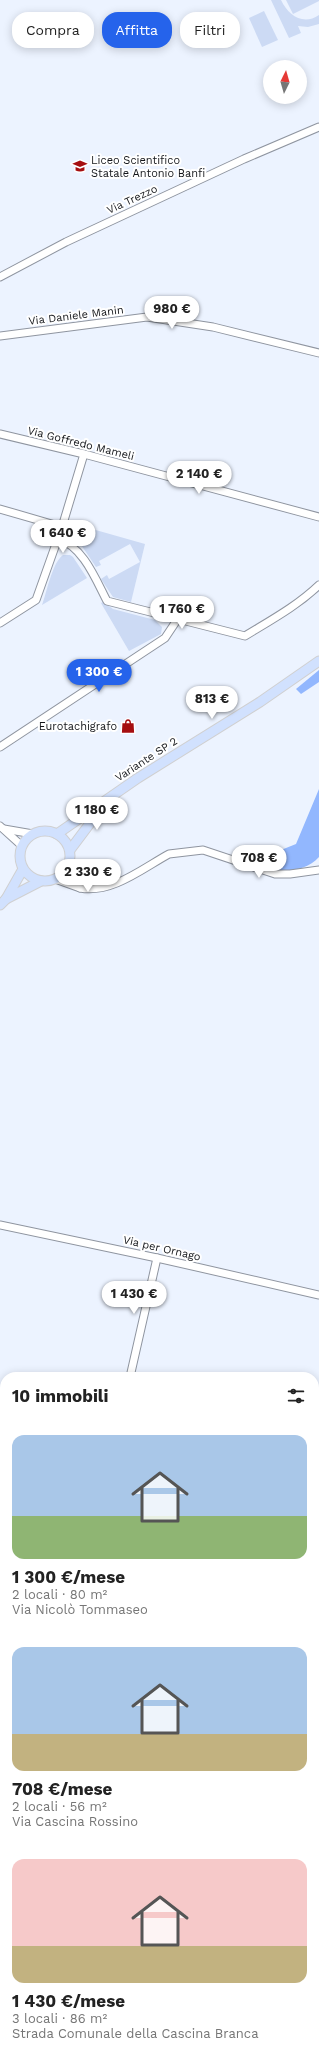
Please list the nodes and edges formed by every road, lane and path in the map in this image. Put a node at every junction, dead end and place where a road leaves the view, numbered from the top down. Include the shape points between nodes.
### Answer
1 (319, 127) edge
2 (0, 277) edge
3 (0, 331) edge
4 (23, 332) junction
5 (0, 336) edge
6 (319, 353) edge
7 (0, 434) edge
8 (84, 454) junction
9 (0, 509) edge
10 (319, 517) edge
11 (62, 527) junction
12 (58, 539) junction
13 (319, 586) edge
14 (177, 620) junction
15 (0, 623) edge
16 (319, 661) edge
17 (0, 747) edge
18 (108, 800) junction
19 (2, 828) edge
20 (33, 834) junction
21 (57, 834) junction
22 (22, 846) junction
23 (70, 854) junction
24 (23, 869) junction
25 (319, 870) edge
26 (55, 879) junction
27 (41, 881) junction
28 (80, 888) junction
29 (3, 902) edge
30 (0, 1225) edge
31 (157, 1258) junction
32 (319, 1295) edge
33 (131, 1372) edge

1 - 2 street, Via Trezzo via 66,242
3 - 4 street, Via Daniele Manin
4 - 5 street, Via Daniele Manin
4 - 6 street, Via Daniele Manin via 77,328 147,317 213,327
7 - 8 street, Via Goffredo Mameli
8 - 10 street, Via Goffredo Mameli
8 - 11 street
9 - 11 street
11 - 12 street
12 - 14 street via 68,542 78,552 107,601
12 - 15 street via 36,600
13 - 14 street via 287,611 245,636
14 - 17 street via 165,638
16 - 18 main road, Variante SP 2
18 - 21 main road, Variante SP 2
18 - 23 main road, Variante SP 2
19 - 20 street
19 - 22 street
20 - 21 main road via 45,831
20 - 22 main road
21 - 23 main road via 67,843
22 - 24 main road via 20,858
23 - 26 main road, Variante SP 2 via 67,869
23 - 28 street
24 - 27 main road via 34,879
24 - 29 main road
25 - 28 street via 275,874 203,850 169,854 107,887 90,890
26 - 27 main road
26 - 28 street
27 - 29 main road
30 - 31 street, Via per Ornago
31 - 32 street, Via per Ornago
31 - 33 street

